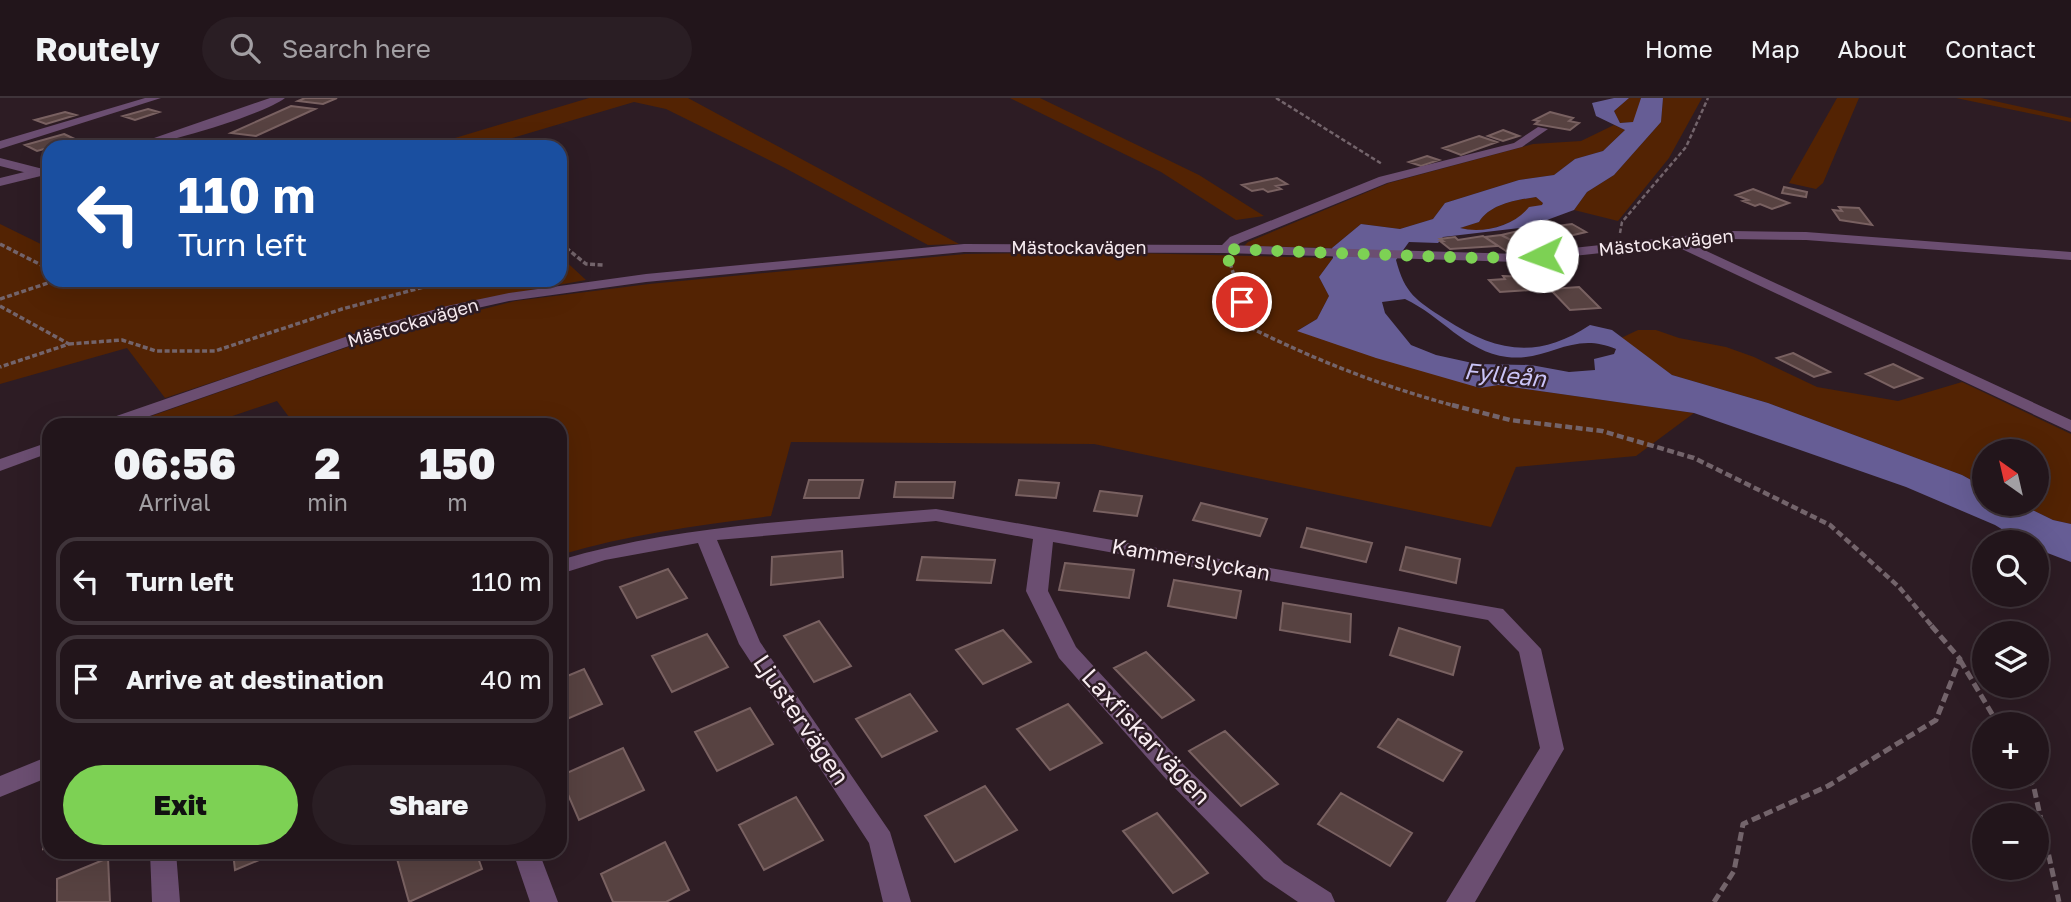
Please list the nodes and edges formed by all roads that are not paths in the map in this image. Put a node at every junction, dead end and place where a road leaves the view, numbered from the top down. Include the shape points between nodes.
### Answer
1 (156, 98) edge
2 (280, 98) edge
3 (1542, 129) dead end
4 (158, 140) edge
5 (0, 145) edge
6 (0, 162) edge
7 (42, 171) edge
8 (42, 172) edge
9 (0, 182) edge
10 (1674, 240) junction
11 (1225, 249) junction
12 (2071, 256) edge
13 (128, 418) edge
14 (2071, 427) edge
15 (42, 450) edge
16 (0, 465) edge
17 (1044, 534) junction
18 (705, 535) junction
19 (567, 565) edge
20 (42, 769) edge
21 (0, 787) edge
22 (163, 859) edge
23 (529, 859) edge
24 (166, 902) edge
25 (544, 902) edge
26 (897, 902) edge
27 (1321, 902) edge
28 (1460, 902) edge

1 - 5 street
2 - 4 street
3 - 11 street via 1518,145 1400,175 1235,240
6 - 7 street
8 - 9 street
10 - 11 street, Mästockavägen via 1518,258
10 - 12 street, Mästockavägen via 1806,236
10 - 14 street
11 - 13 street, Mästockavägen via 964,248 569,287 452,309 380,330
15 - 16 street
17 - 18 street, Kammerslyckan via 936,515
17 - 27 street, Laxfiskarvägen via 1037,592 1067,652 1175,772 1274,871
17 - 28 street, Kammerslyckan via 1495,614 1530,649 1552,749
18 - 19 street, Kammerslyckan
18 - 26 street, Ljustervägen via 750,644 881,840
20 - 21 street
22 - 24 street
23 - 25 street

